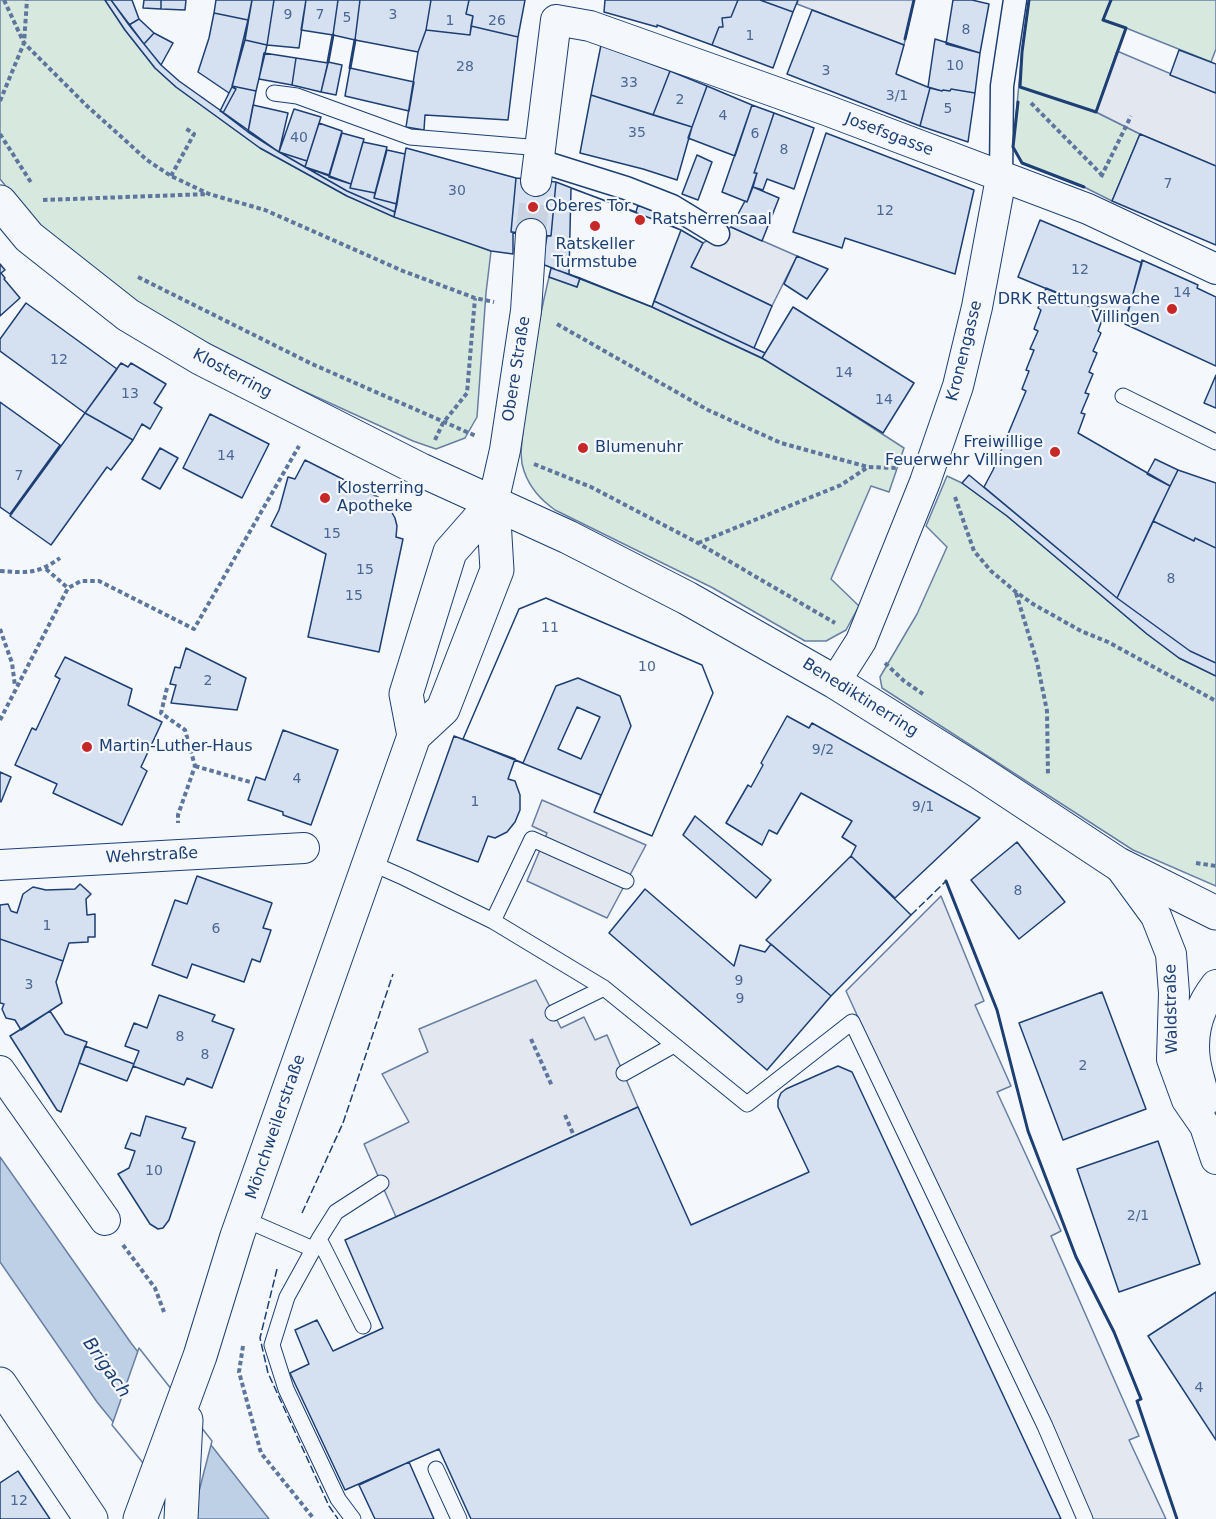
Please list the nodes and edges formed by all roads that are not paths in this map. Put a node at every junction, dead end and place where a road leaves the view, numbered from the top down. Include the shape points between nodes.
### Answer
1 (1015, 0) edge
2 (557, 10) edge
3 (274, 93) dead end
4 (539, 164) junction
5 (1001, 178) junction
6 (0, 202) edge
7 (531, 234) tunnel mouth
8 (718, 234) dead end
9 (1216, 269) edge
10 (1123, 396) dead end
11 (1216, 442) edge
12 (493, 503) junction
13 (835, 682) junction
14 (414, 736) junction
15 (304, 848) dead end
16 (369, 862) junction
17 (1118, 864) junction
18 (0, 865) edge
19 (627, 881) dead end
20 (1216, 913) edge
21 (493, 921) junction
22 (1216, 985) edge
23 (604, 988) junction
24 (553, 1013) dead end
25 (674, 1045) junction
26 (0, 1071) edge
27 (624, 1073) dead end
28 (1205, 1126) junction
29 (1216, 1159) edge
30 (381, 1183) dead end
31 (244, 1219) junction
32 (105, 1220) road end
33 (316, 1244) junction
34 (363, 1326) dead end
35 (194, 1371) junction
36 (0, 1384) edge
37 (436, 1469) dead end
38 (143, 1511) edge
39 (91, 1519) edge
40 (181, 1519) edge
41 (353, 1519) edge
42 (459, 1519) edge
43 (1085, 1519) edge

1 - 5 street, Kronengasse via 1002,86
2 - 4 street
2 - 5 street, Josefsgasse via 590,26
3 - 4 lane via 297,96 410,136
4 - 8 street via 635,191 672,206
5 - 9 street, Josefsgasse via 1088,209
5 - 13 street, Kronengasse via 958,386 925,482 861,641
6 - 12 main road, Klosterring via 29,237 128,315 201,359
7 - 12 street, Obere Straße via 514,307 505,450
10 - 11 lane
12 - 13 main road, Benediktinerring via 687,598
12 - 14 main road, Mönchweilerstraße via 497,570 442,709
12 - 14 main road via 450,552 406,694
13 - 17 main road, Benediktinerring
14 - 16 main road, Mönchweilerstraße
15 - 18 street, Wehrstraße
16 - 21 lane
16 - 31 main road, Mönchweilerstraße
17 - 20 main road, Benediktinerring
17 - 28 street, Waldstraße via 1156,916 1172,954 1172,1059 1186,1100
19 - 21 lane via 532,839
21 - 23 lane
22 - 28 street, Waldstraße via 1205,999 1195,1024 1194,1060 1204,1094
23 - 24 lane
23 - 25 lane
25 - 27 lane
25 - 43 lane via 747,1104 852,1022 1045,1426
26 - 32 street
28 - 29 street, Waldstraße
30 - 33 lane via 336,1212
31 - 33 lane
31 - 35 main road, Mönchweilerstraße
33 - 34 lane
33 - 41 lane via 287,1297 272,1345 286,1389 338,1499
35 - 38 main road, Mönchweilerstraße
35 - 40 main road
36 - 39 main road
37 - 42 lane

